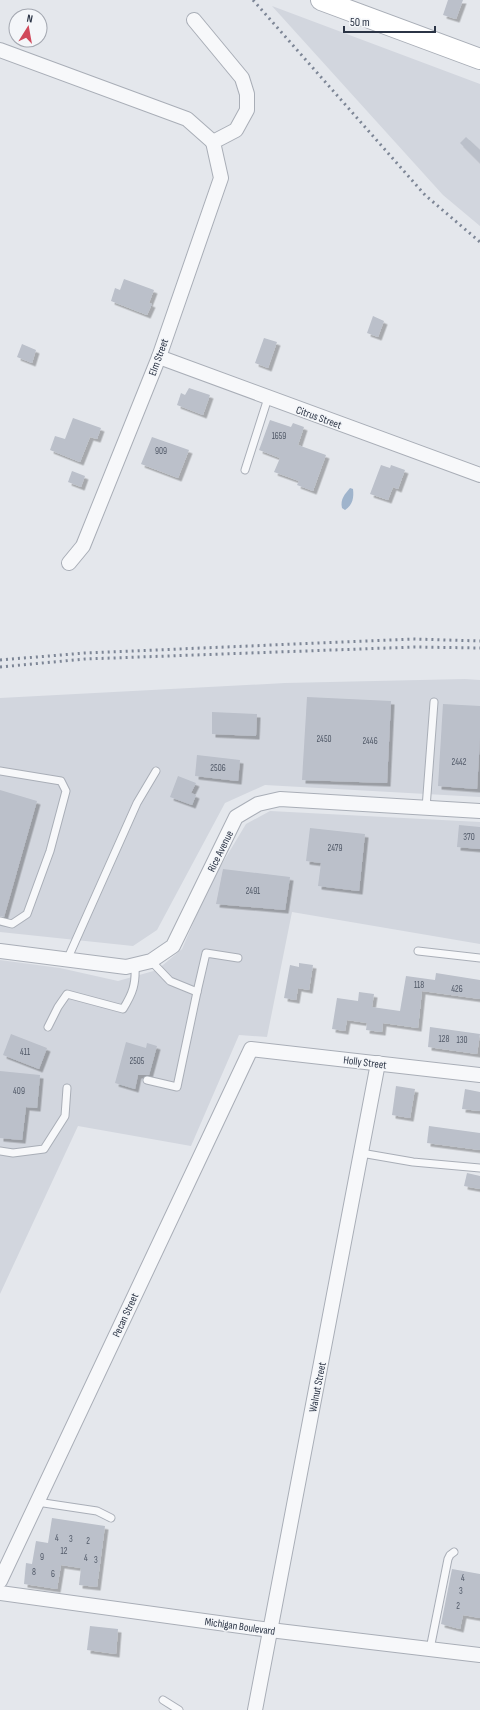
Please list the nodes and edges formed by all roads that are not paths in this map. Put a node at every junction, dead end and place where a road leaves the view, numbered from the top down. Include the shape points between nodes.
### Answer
1 (321, 0) edge
2 (340, 5) edge
3 (194, 20) dead end
4 (0, 50) edge
5 (480, 59) edge
6 (213, 142) junction
7 (159, 357) junction
8 (268, 398) junction
9 (245, 470) dead end
10 (480, 476) edge
11 (69, 563) dead end
12 (434, 702) dead end
13 (0, 771) edge
14 (156, 771) dead end
15 (426, 808) junction
16 (480, 811) edge
17 (0, 921) edge
18 (0, 951) edge
19 (418, 951) dead end
20 (238, 958) dead end
21 (480, 958) edge
22 (67, 960) junction
23 (151, 961) junction
24 (135, 965) junction
25 (197, 992) junction
26 (48, 1027) dead end
27 (251, 1049) joint
28 (378, 1064) junction
29 (480, 1075) edge
30 (147, 1080) dead end
31 (67, 1088) dead end
32 (0, 1152) edge
33 (361, 1153) junction
34 (480, 1168) edge
35 (37, 1502) junction
36 (111, 1518) dead end
37 (454, 1552) dead end
38 (0, 1581) edge
39 (0, 1593) edge
40 (270, 1630) junction
41 (430, 1649) junction
42 (480, 1655) edge
43 (163, 1700) dead end
44 (179, 1710) edge
45 (255, 1710) edge

1 - 2 main road
2 - 5 main road
3 - 6 street via 242,78 247,94 247,110 236,130
4 - 6 street via 187,119
6 - 7 street, Elm Street via 221,178
7 - 8 street, Citrus Street
7 - 11 street, Elm Street via 84,546
8 - 9 lane
8 - 10 street, Citrus Street
12 - 15 lane
13 - 17 lane via 61,781 66,791 50,851 27,914 12,924
14 - 22 lane via 137,803
15 - 16 street, Rice Avenue
15 - 23 street, Rice Avenue via 280,799 258,804 236,817 173,946
18 - 22 street, Rice Avenue
19 - 21 lane
20 - 25 lane via 206,953
22 - 24 street, Rice Avenue via 126,967
23 - 24 street, Rice Avenue
23 - 25 lane via 170,981
24 - 26 lane via 133,993 124,1009 67,994
25 - 30 lane via 177,1087
27 - 28 street, Holly Street
27 - 35 street, Pecan Street
28 - 29 street, Holly Street
28 - 33 street, Walnut Street
31 - 32 lane via 65,1116 44,1149
33 - 34 lane via 414,1162
33 - 40 street, Walnut Street
35 - 36 lane via 98,1511
35 - 38 street, Pecan Street
37 - 41 lane via 448,1559
39 - 40 street, Michigan Boulevard
40 - 41 street, Michigan Boulevard
40 - 45 street, Walnut Street
41 - 42 street, Michigan Boulevard
43 - 44 lane

